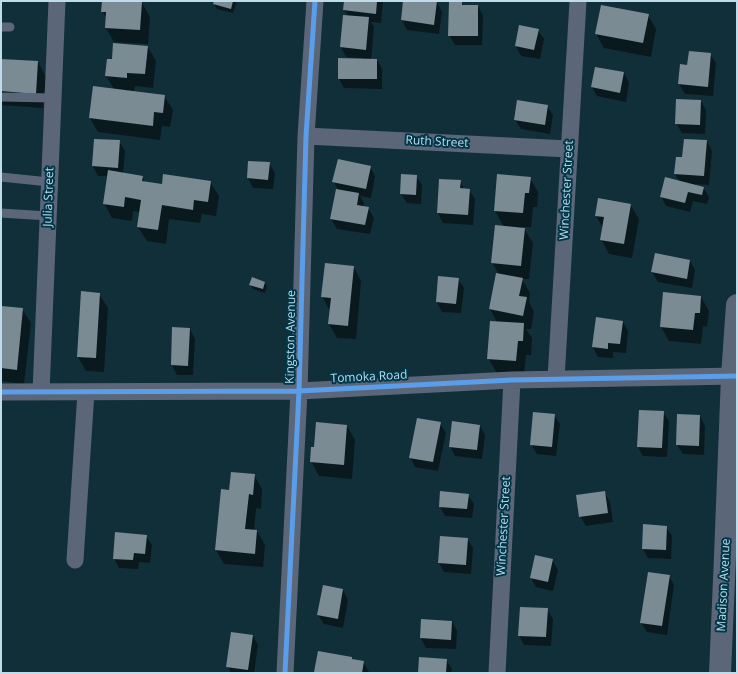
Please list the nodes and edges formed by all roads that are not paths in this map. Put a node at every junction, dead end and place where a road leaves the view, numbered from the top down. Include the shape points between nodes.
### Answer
1 (57, 1) edge
2 (315, 1) edge
3 (578, 1) edge
4 (1, 97) edge
5 (53, 98) junction
6 (306, 136) junction
7 (569, 148) junction
8 (1, 178) edge
9 (49, 182) junction
10 (1, 213) edge
11 (48, 216) junction
12 (737, 305) edge
13 (734, 376) edge
14 (556, 379) junction
15 (512, 380) junction
16 (299, 391) junction
17 (1, 392) edge
18 (41, 392) junction
19 (86, 392) junction
20 (731, 556) edge
21 (75, 560) dead end
22 (285, 673) edge
23 (496, 673) edge
24 (720, 673) edge

1 - 5 street, Julia Street
2 - 6 street, Kingston Avenue
3 - 7 street, Winchester Street
4 - 5 lane
5 - 9 street, Julia Street
6 - 7 street, Ruth Street
6 - 16 street, Kingston Avenue
7 - 14 street, Winchester Street
8 - 9 lane
9 - 11 street, Julia Street
10 - 11 lane
11 - 18 street, Julia Street
12 - 13 street, Madison Avenue
13 - 14 street, Tomoka Road
13 - 20 street, Madison Avenue
14 - 15 street, Tomoka Road
15 - 16 street, Tomoka Road
15 - 23 street, Winchester Street
16 - 19 street, Tomoka Road
16 - 22 street, Kingston Avenue
17 - 18 street, Tomoka Road
18 - 19 street, Tomoka Road
19 - 21 street
20 - 24 street, Madison Avenue

